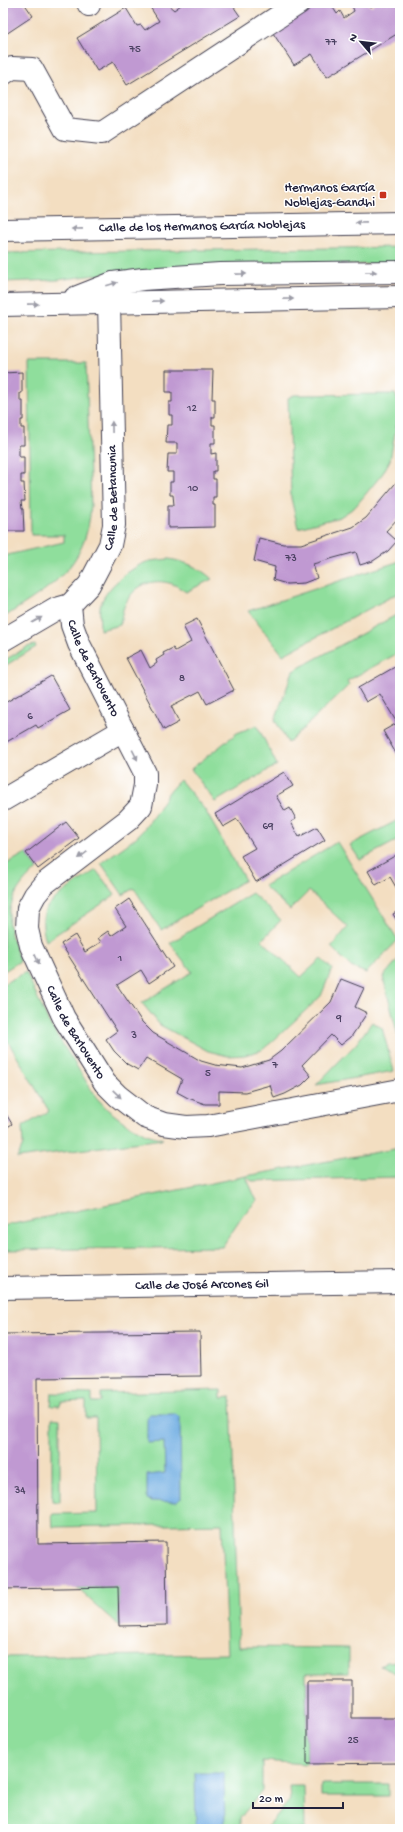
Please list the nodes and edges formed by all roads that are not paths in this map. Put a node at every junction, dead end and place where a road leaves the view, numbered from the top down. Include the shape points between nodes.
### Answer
1 (299, 3) edge
2 (3, 74) edge
3 (400, 223) edge
4 (3, 230) edge
5 (400, 272) edge
6 (400, 297) edge
7 (109, 302) junction
8 (63, 303) junction
9 (3, 305) edge
10 (70, 605) junction
11 (3, 640) edge
12 (123, 730) junction
13 (3, 800) edge
14 (400, 1090) edge
15 (400, 1282) edge
16 (3, 1288) edge

1 - 2 street via 102,133 65,129 32,69 12,68
3 -> 4 street, Calle de los Hermanos García Noblejas
8 -> 5 street via 113,283 143,279 220,274
7 -> 6 street
7 - 8 street
10 -> 7 street, Calle de Betancunia via 89,585 110,545 114,525
9 -> 8 street
11 -> 10 street, Calle de Betancunia via 56,609
10 - 12 street, Calle de Barlovento via 72,625 79,644
12 - 13 street, Calle de Barlovento
12 -> 14 street, Calle de Barlovento via 145,773 141,806 128,820 44,884 28,908 27,929 31,946 64,1018 105,1083 145,1117 164,1124 186,1127 208,1126
15 - 16 street, Calle de José Arcones Gil

